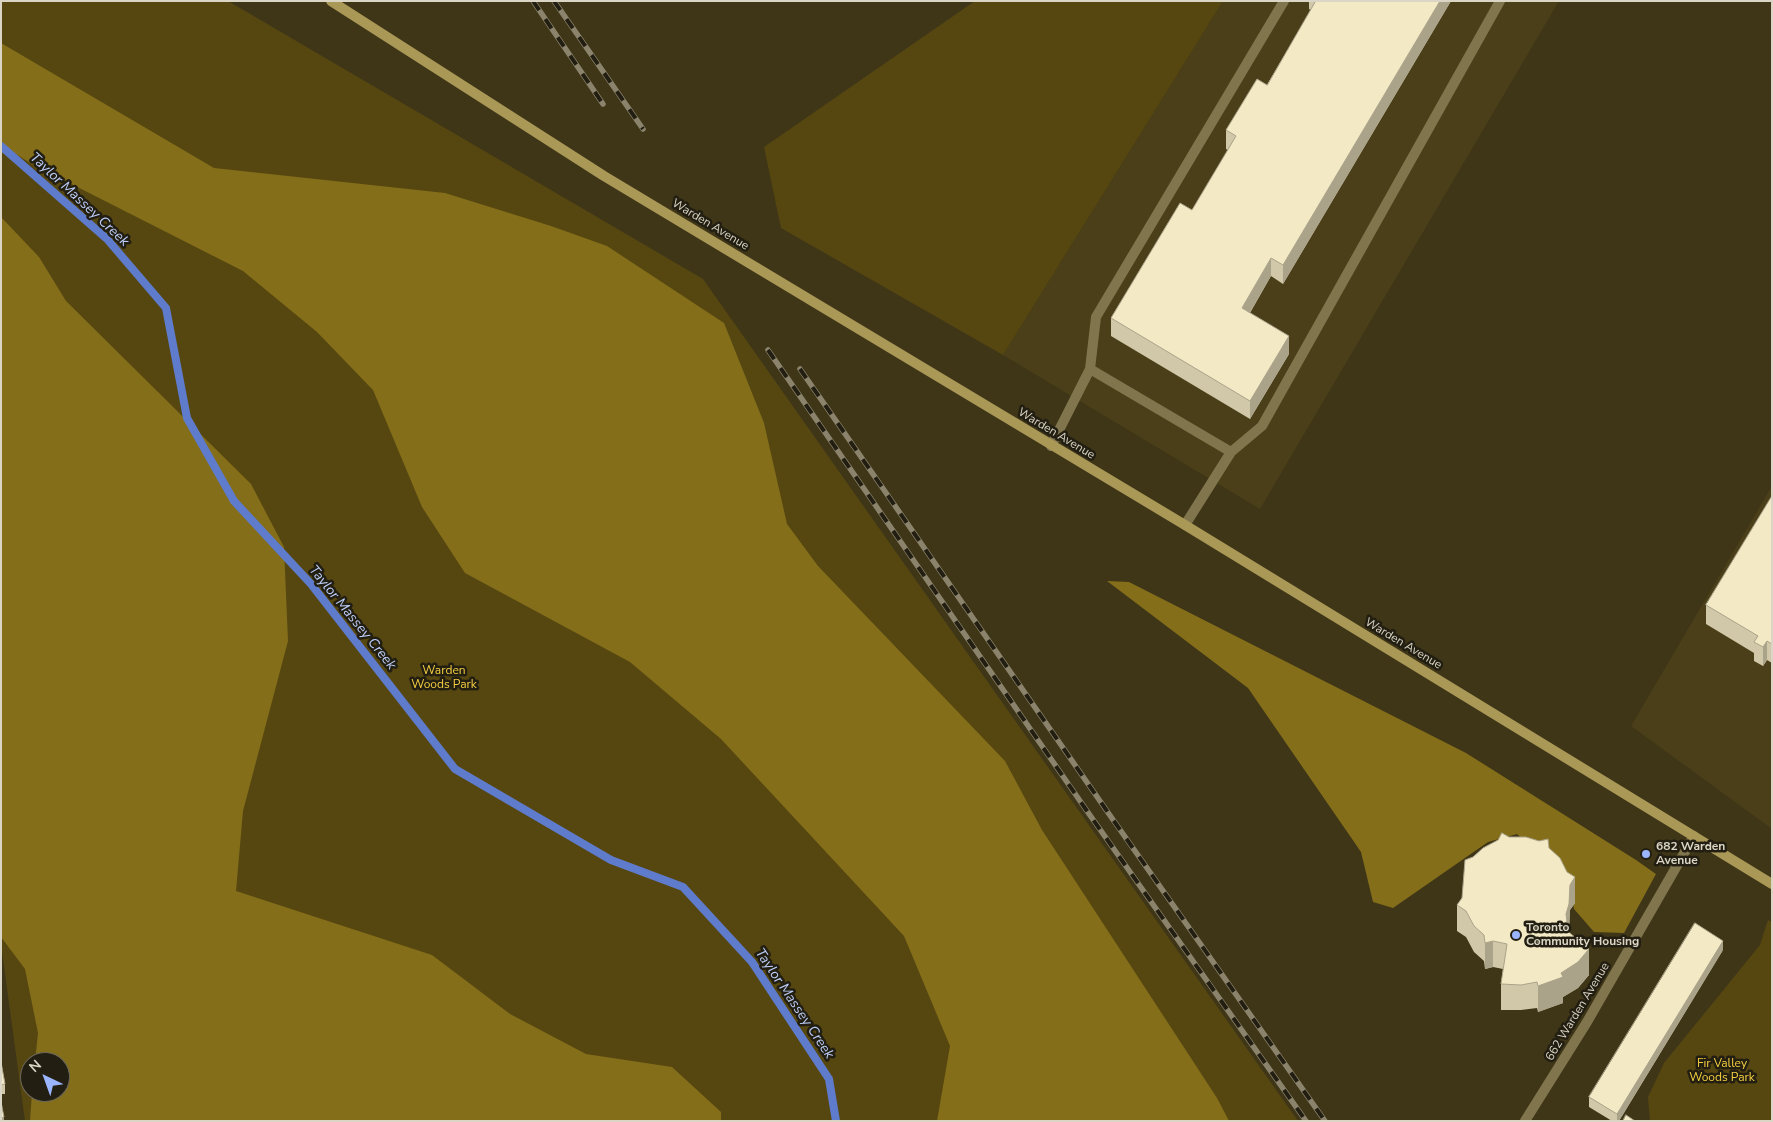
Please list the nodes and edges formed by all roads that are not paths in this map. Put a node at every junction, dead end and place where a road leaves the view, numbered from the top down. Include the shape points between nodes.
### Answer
1 (331, 1) edge
2 (1284, 1) edge
3 (1500, 1) edge
4 (1090, 369) junction
5 (1051, 446) junction
6 (1231, 452) junction
7 (1185, 525) junction
8 (1694, 836) junction
9 (1772, 884) edge
10 (1525, 1121) edge

1 - 5 main road, Warden Avenue via 604,176
2 - 4 lane via 1096,317
3 - 6 lane via 1262,426
4 - 5 lane
4 - 6 lane
5 - 7 main road, Warden Avenue
6 - 7 lane
7 - 8 main road, Warden Avenue
8 - 9 main road, Warden Avenue
8 - 10 lane, 662 Warden Avenue via 1592,1013

